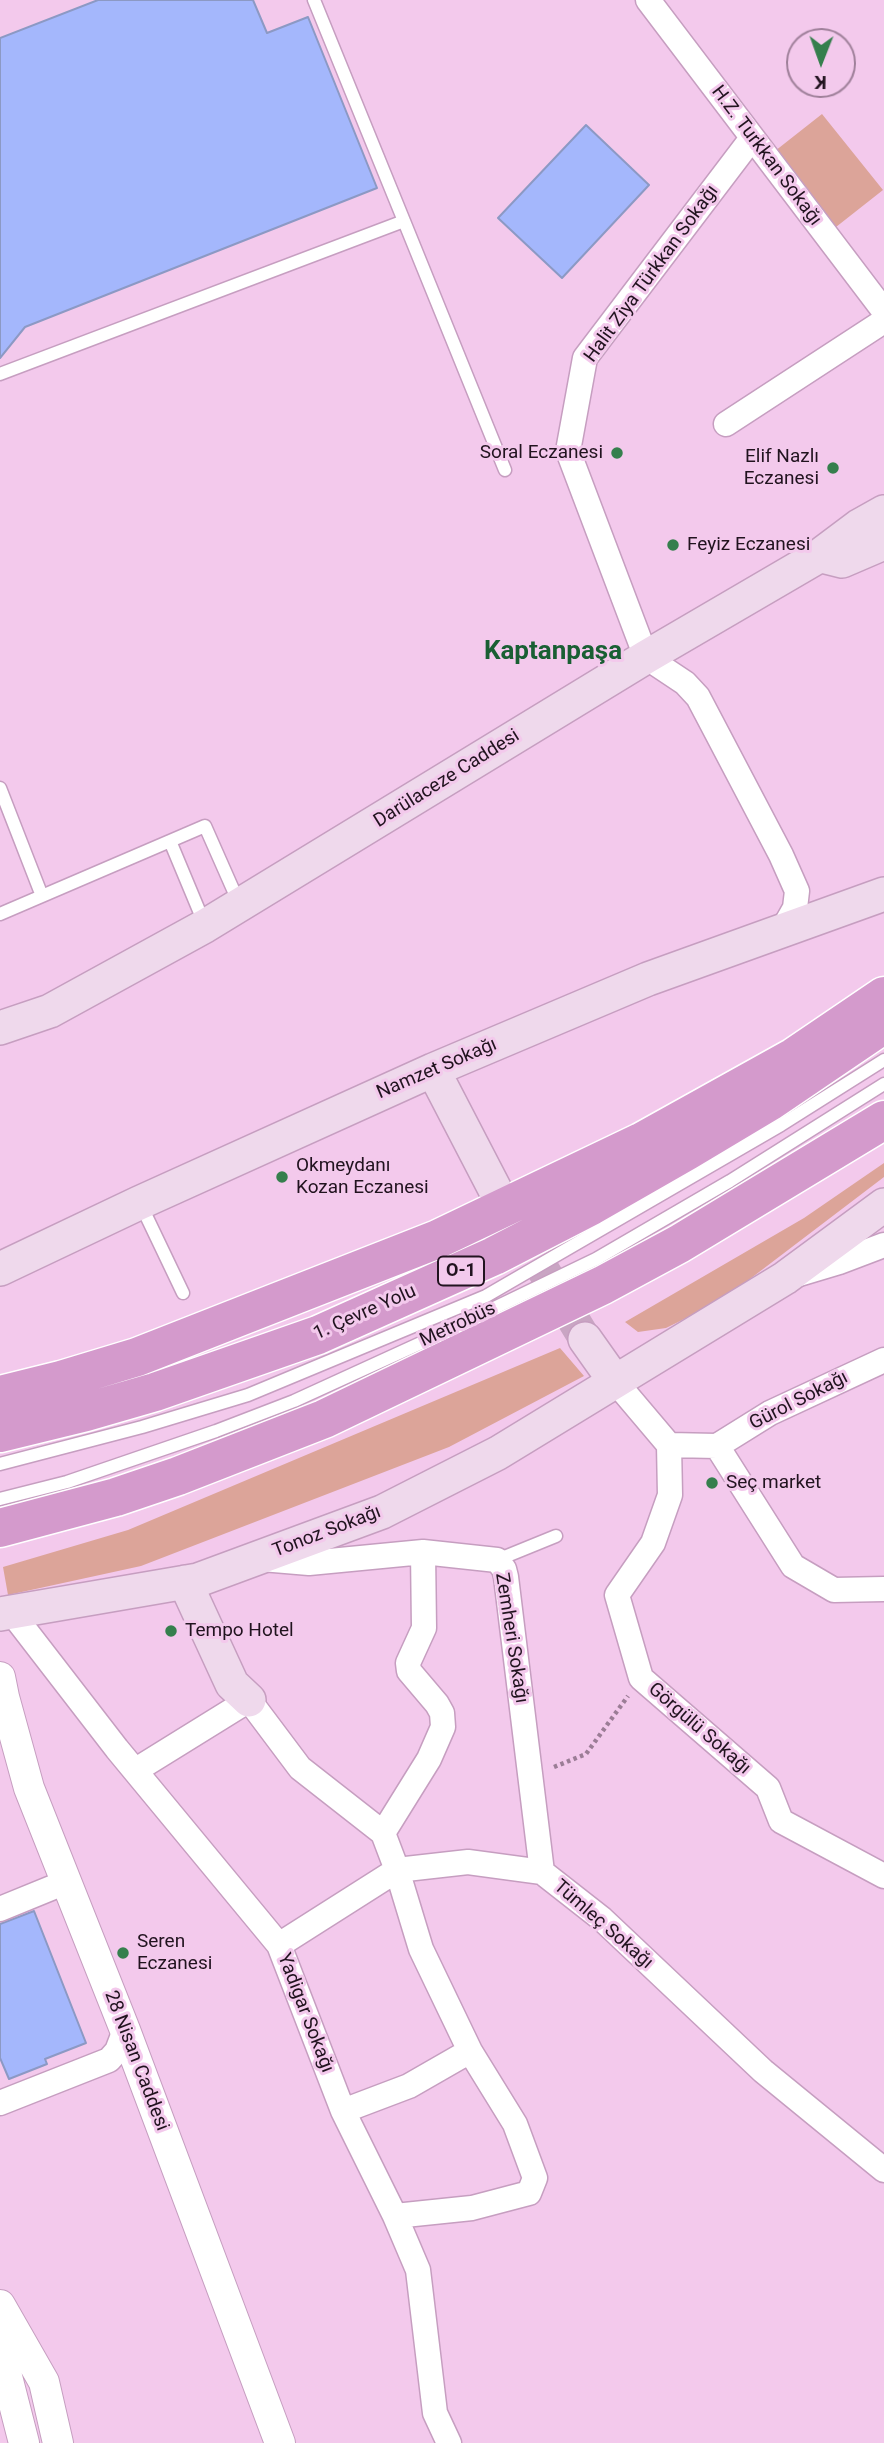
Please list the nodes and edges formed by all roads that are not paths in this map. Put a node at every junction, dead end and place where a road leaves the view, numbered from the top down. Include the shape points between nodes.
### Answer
1 (314, 0) edge
2 (648, 0) edge
3 (752, 138) junction
4 (404, 221) junction
5 (884, 311) edge
6 (884, 321) edge
7 (0, 374) edge
8 (726, 424) dead end
9 (505, 470) dead end
10 (884, 512) edge
11 (884, 543) edge
12 (819, 556) junction
13 (646, 657) junction
14 (0, 788) edge
15 (170, 841) junction
16 (884, 894) edge
17 (42, 896) junction
18 (240, 905) junction
19 (0, 914) edge
20 (205, 926) junction
21 (782, 930) junction
22 (884, 996) edge
23 (50, 1011) junction
24 (884, 1024) edge
25 (0, 1028) edge
26 (0, 1047) edge
27 (884, 1060) edge
28 (433, 1070) junction
29 (884, 1084) edge
30 (884, 1120) edge
31 (139, 1203) junction
32 (502, 1203) tunnel mouth
33 (884, 1205) edge
34 (884, 1245) edge
35 (0, 1269) edge
36 (785, 1278) junction
37 (183, 1293) dead end
38 (585, 1339) tunnel mouth
39 (884, 1360) edge
40 (614, 1380) junction
41 (0, 1395) edge
42 (0, 1433) edge
43 (669, 1446) junction
44 (717, 1446) junction
45 (0, 1464) edge
46 (0, 1499) edge
47 (0, 1528) edge
48 (556, 1536) dead end
49 (423, 1552) junction
50 (258, 1558) junction
51 (497, 1560) junction
52 (195, 1580) junction
53 (882, 1596) edge
54 (6, 1614) edge
55 (0, 1677) edge
56 (249, 1700) junction
57 (0, 1738) edge
58 (136, 1770) junction
59 (29, 1788) junction
60 (383, 1832) junction
61 (397, 1870) junction
62 (542, 1872) junction
63 (884, 1876) edge
64 (66, 1882) junction
65 (0, 1909) edge
66 (279, 1945) junction
67 (125, 2030) junction
68 (470, 2051) junction
69 (0, 2104) edge
70 (343, 2111) junction
71 (884, 2170) edge
72 (395, 2216) junction
73 (1, 2307) edge
74 (24, 2443) edge
75 (58, 2443) edge
76 (280, 2443) edge
77 (449, 2443) edge

1 - 4 lane
2 - 3 street, H.Z. Turkkan Sokağı
3 - 5 street, H.Z. Turkkan Sokağı
3 - 13 street, Halit Ziya Türkkan Sokağı via 585,358 568,451
4 - 7 lane
4 - 9 lane
6 - 8 street
10 - 12 main road, Darülaceze Caddesi
11 - 12 main road via 842,561
12 - 13 main road, Darülaceze Caddesi
13 - 18 main road, Darülaceze Caddesi
13 - 21 street via 698,697 781,855 797,891 795,908
14 - 17 lane
15 - 17 lane
15 - 18 lane via 205,826
15 - 20 lane
16 - 21 main road, Namzet Sokağı
17 - 19 lane
18 - 20 main road, Darülaceze Caddesi
20 - 23 main road, Darülaceze Caddesi
21 - 28 main road, Namzet Sokağı via 648,979
22 - 41 highway via 794,1057 640,1142 438,1239 137,1357
23 - 25 main road, Darülaceze Caddesi
23 - 26 main road via 16,1040
24 - 42 highway, 1. Çevre Yolu / O-1 via 758,1109 591,1206 494,1256 318,1335 155,1392
27 - 45 lane, Metrobüs via 486,1296 248,1395
28 - 31 main road, Namzet Sokağı
28 - 32 main road
29 - 46 lane, Metrobüs via 596,1259 434,1337 216,1431 67,1482
30 - 47 highway via 614,1279 337,1413 178,1476
31 - 35 main road, Namzet Sokağı
31 - 37 lane
33 - 36 main road, Tonoz Sokağı
34 - 36 street
36 - 40 main road, Tonoz Sokağı
38 - 40 main road
39 - 44 street, Gürol Sokağı via 770,1413
40 - 43 street
40 - 50 main road, Tonoz Sokağı via 498,1453 382,1513
43 - 44 street
43 - 63 street, Görgülü Sokağı via 670,1495 653,1543 617,1595 641,1678 768,1788 780,1821
44 - 53 street via 793,1566 834,1590
48 - 51 lane
49 - 50 street, Zemheri Sokağı via 309,1563
49 - 51 street, Zemheri Sokağı
49 - 60 street via 424,1628 408,1663 409,1671 442,1713 443,1727 429,1759
50 - 52 main road, Tonoz Sokağı
51 - 62 street, Zemheri Sokağı via 506,1577
52 - 54 main road, Tonoz Sokağı
52 - 56 main road via 232,1684
54 - 58 street, Yadigar Sokağı
55 - 59 street, 28 Nisan Caddesi
56 - 58 street
56 - 60 street via 300,1768
57 - 59 street
58 - 66 street, Yadigar Sokağı
59 - 64 street, 28 Nisan Caddesi
60 - 61 street
61 - 62 street, Tümleç Sokağı via 468,1862
61 - 66 street
61 - 68 street via 421,1949
62 - 71 street, Tümleç Sokağı via 602,1919 763,2071
64 - 65 street
64 - 67 street, 28 Nisan Caddesi
66 - 70 street, Yadigar Sokağı
67 - 69 street via 109,2060
67 - 76 street, 28 Nisan Caddesi
68 - 70 street via 409,2086
68 - 72 street via 514,2124 535,2178 529,2193 472,2208
70 - 72 street, Yadigar Sokağı
72 - 77 street, Yadigar Sokağı via 418,2270 435,2413
73 - 74 street via 1,2353
73 - 75 street via 44,2382

